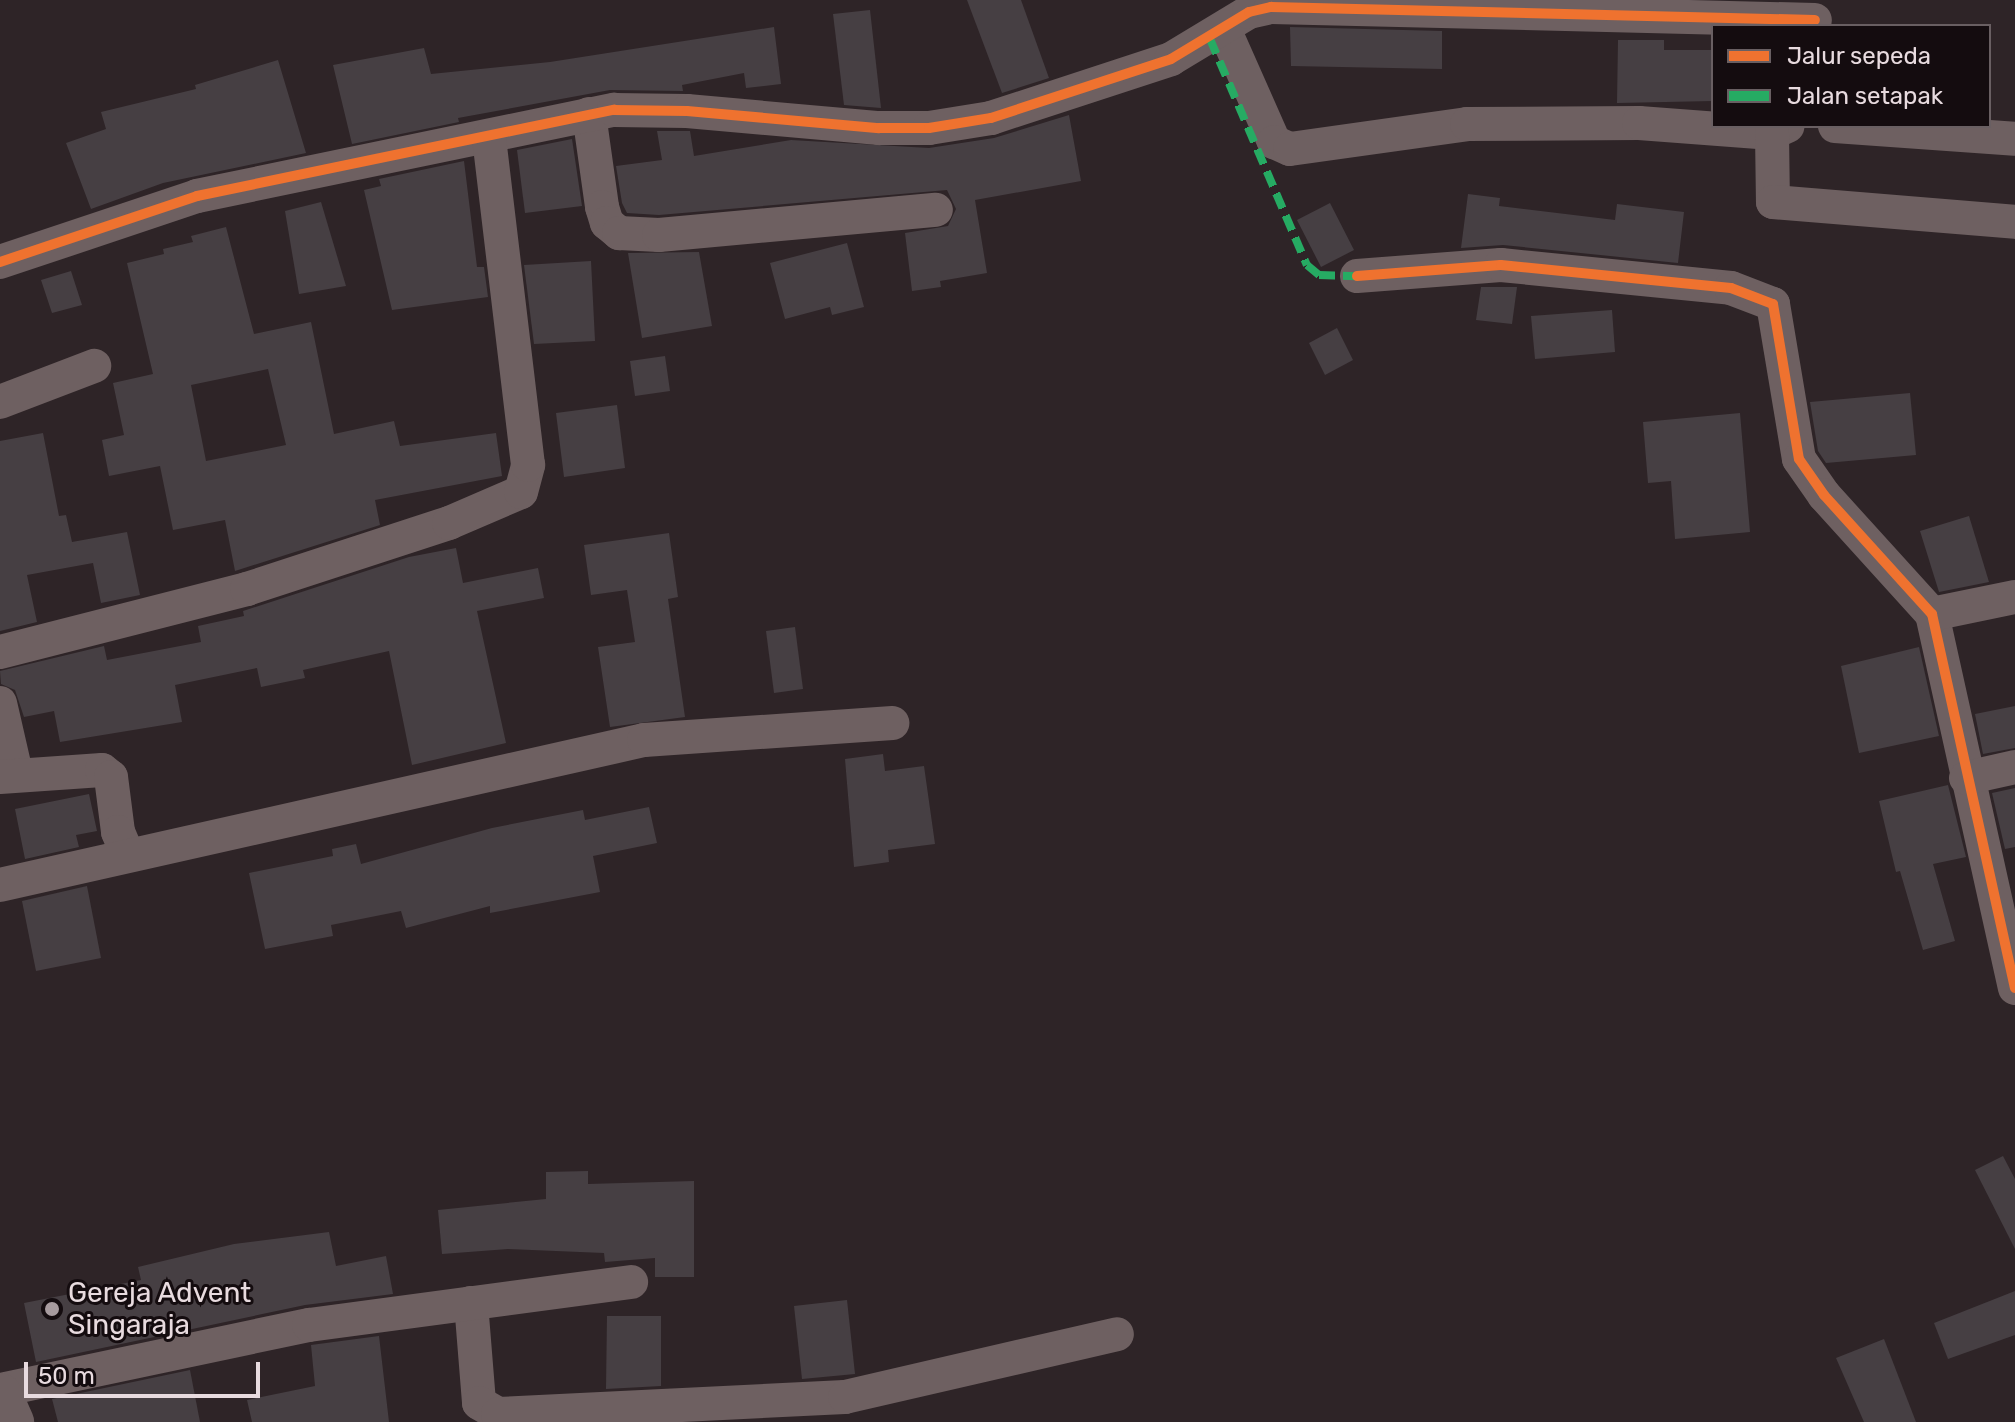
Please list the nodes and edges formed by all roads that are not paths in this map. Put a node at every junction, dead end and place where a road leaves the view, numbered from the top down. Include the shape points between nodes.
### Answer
1 (1815, 20) dead end
2 (1224, 29) junction
3 (589, 114) junction
4 (1711, 127) edge
5 (1740, 128) edge
6 (1863, 128) edge
7 (1780, 130) edge
8 (489, 138) junction
9 (2015, 139) edge
10 (936, 210) dead end
11 (2015, 222) edge
12 (0, 262) edge
13 (1357, 276) dead end
14 (94, 366) dead end
15 (0, 402) edge
16 (2015, 597) edge
17 (1932, 614) junction
18 (0, 652) edge
19 (0, 703) edge
20 (892, 723) dead end
21 (2015, 767) edge
22 (8, 775) edge
23 (1966, 778) junction
24 (128, 855) junction
25 (0, 885) edge
26 (2015, 988) edge
27 (631, 1282) dead end
28 (471, 1303) junction
29 (1117, 1334) dead end
30 (0, 1392) edge
31 (12, 1422) edge

1 - 2 street via 1271,7 1249,12
2 - 3 street via 1171,59 1038,105 929,128 687,111
2 - 4 street via 1274,142 1290,149 1467,124
3 - 8 street
3 - 10 street via 602,207 607,223 619,233 659,235
5 - 7 street
6 - 9 street
7 - 11 street via 1773,202
8 - 12 street via 197,196
8 - 18 street via 528,465 521,492 449,523 259,586
13 - 17 street via 1501,265 1731,288 1773,304 1799,459 1824,495
14 - 15 street
16 - 17 street
17 - 23 street
19 - 22 street
20 - 24 street via 644,740
21 - 23 street
22 - 24 street via 94,768 111,777 118,832
23 - 26 street
24 - 25 street
27 - 28 street
28 - 29 street via 479,1403 498,1414 845,1397
28 - 30 street via 309,1325
30 - 31 street

